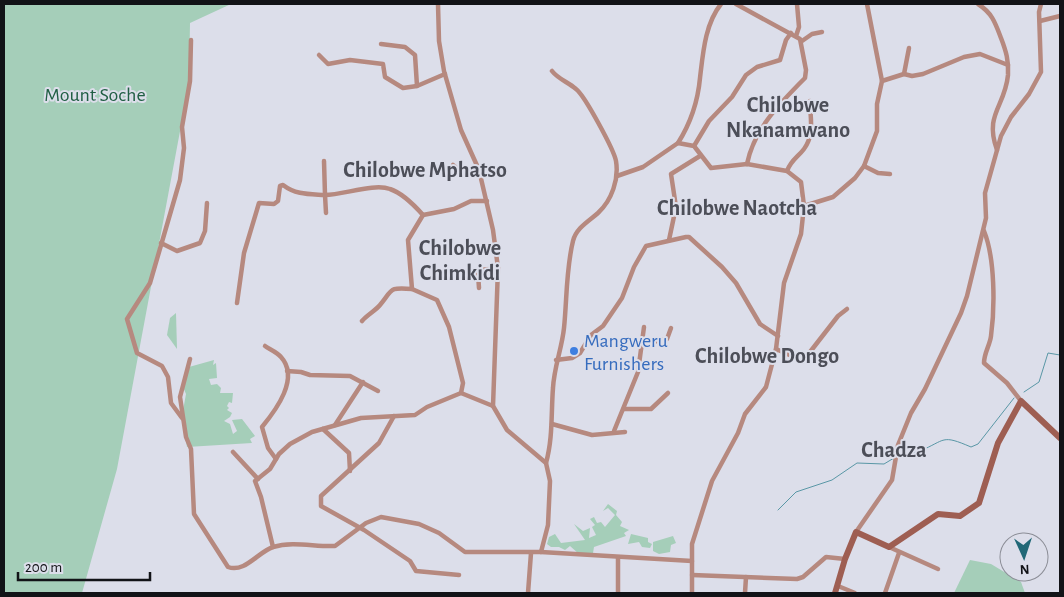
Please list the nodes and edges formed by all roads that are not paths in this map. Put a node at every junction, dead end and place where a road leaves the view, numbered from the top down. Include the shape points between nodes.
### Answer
1 (438, 4) edge
2 (720, 4) edge
3 (736, 4) edge
4 (797, 4) edge
5 (867, 4) edge
6 (978, 4) edge
7 (1041, 4) edge
8 (716, 7) edge
9 (1060, 16) edge
10 (1040, 21) junction
11 (822, 32) dead end
12 (790, 34) junction
13 (796, 36) junction
14 (191, 40) dead end
15 (802, 41) junction
16 (381, 44) dead end
17 (909, 48) dead end
18 (319, 55) dead end
19 (1008, 65) junction
20 (552, 70) dead end
21 (445, 74) junction
22 (904, 74) junction
23 (882, 81) junction
24 (417, 86) junction
25 (810, 101) dead end
26 (678, 143) junction
27 (694, 146) junction
28 (997, 152) junction
29 (700, 156) junction
30 (324, 161) dead end
31 (747, 164) junction
32 (453, 166) dead end
33 (864, 166) junction
34 (479, 170) junction
35 (787, 171) junction
36 (890, 174) dead end
37 (618, 176) junction
38 (325, 195) junction
39 (487, 201) junction
40 (207, 204) dead end
41 (804, 206) junction
42 (326, 213) dead end
43 (424, 215) junction
44 (984, 230) junction
45 (669, 240) junction
46 (161, 243) junction
47 (498, 268) junction
48 (479, 288) dead end
49 (412, 290) junction
50 (237, 303) dead end
51 (846, 309) dead end
52 (362, 321) dead end
53 (644, 327) dead end
54 (671, 328) dead end
55 (778, 336) junction
56 (643, 344) junction
57 (265, 346) dead end
58 (776, 349) junction
59 (190, 359) dead end
60 (556, 360) junction
61 (287, 371) junction
62 (363, 382) junction
63 (378, 391) dead end
64 (461, 393) junction
65 (668, 393) dead end
66 (1021, 401) junction
67 (493, 406) junction
68 (624, 409) junction
69 (394, 416) junction
70 (183, 419) junction
71 (552, 424) junction
72 (334, 426) junction
73 (323, 429) junction
74 (614, 431) junction
75 (625, 432) dead end
76 (1060, 438) edge
77 (233, 452) dead end
78 (276, 459) junction
79 (546, 463) junction
80 (350, 471) junction
81 (258, 479) junction
82 (358, 528) junction
83 (856, 532) junction
84 (273, 547) junction
85 (889, 547) junction
86 (541, 552) junction
87 (531, 553) junction
88 (899, 553) junction
89 (618, 558) junction
90 (845, 559) junction
91 (692, 561) junction
92 (938, 569) dead end
93 (459, 575) dead end
94 (692, 576) junction
95 (746, 577) junction
96 (838, 586) junction
97 (528, 593) edge
98 (618, 593) edge
99 (692, 593) edge
100 (745, 593) edge
101 (835, 593) edge
102 (855, 593) edge
103 (885, 593) edge

1 - 21 street via 439,41
2 - 8 street
3 - 12 street
4 - 13 street via 799,29
5 - 23 street
6 - 19 street via 996,21
7 - 10 street
8 - 26 street via 702,52 691,119
9 - 10 street
10 - 28 street via 1039,77 1006,126
11 - 15 street
12 - 13 street
12 - 27 street via 780,60 757,67 746,75 732,97 709,121
13 - 15 street
14 - 46 street via 190,81 182,127 181,176
15 - 31 street via 806,76 760,130 752,142
16 - 24 street via 406,47 415,55
17 - 22 street
18 - 24 street via 328,64 350,60 383,64 385,77 403,88
19 - 22 street via 980,54 923,74
19 - 28 street via 1005,87 992,122
20 - 37 street via 576,88 588,103 612,148
21 - 24 street
21 - 34 street via 461,130
22 - 23 street
23 - 33 street via 877,104 878,129
25 - 35 street via 812,136
26 - 27 street
26 - 37 street via 643,167
27 - 29 street
28 - 44 street via 985,192
29 - 31 street via 714,168
29 - 45 street via 671,174 676,207
30 - 38 street
31 - 35 street
32 - 34 street
33 - 36 street via 878,173
33 - 41 street via 836,195
34 - 39 street
35 - 41 street via 801,182
37 - 60 street via 608,201 573,240 562,338
38 - 42 street
38 - 43 street via 388,188
38 - 50 street via 300,194 283,185 280,186 278,201 259,204 244,253
39 - 43 street via 471,201 454,209
39 - 47 street
40 - 46 street via 200,243 177,251
41 - 55 street via 801,234 784,283
43 - 49 street via 408,240
44 - 66 street via 989,244 992,304 991,335 984,363 1007,383
44 - 83 street via 961,313 911,413 898,445 891,482
45 - 55 street via 689,237 736,283 758,322
45 - 60 street via 646,246 622,298 580,353 572,358
46 - 70 street via 150,283 127,319 137,353 162,366 168,376 171,403
47 - 48 street via 481,270 478,274
47 - 67 street
49 - 52 street via 398,288 391,291 380,306
49 - 64 street via 437,300 445,316 463,383
51 - 58 street via 804,362
53 - 56 street
54 - 56 street via 667,339
55 - 58 street
56 - 68 street via 638,372
57 - 61 street via 281,357
58 - 91 street via 765,390 745,414 712,481 692,544
59 - 70 street via 180,396
60 - 71 street
61 - 62 street via 350,376
61 - 78 street via 286,391 262,427 268,448
62 - 63 street
62 - 72 street
64 - 67 street
64 - 69 street via 428,407 418,415
65 - 68 street via 651,409
66 - 76 street
66 - 85 street via 998,443 979,503 960,516 938,514
67 - 79 street via 507,430
68 - 74 street
69 - 72 street via 361,418
69 - 80 street via 379,444
70 - 84 street via 191,449 194,514 224,564 238,569
71 - 74 street via 592,435
71 - 79 street
72 - 73 street
73 - 78 street via 290,444
73 - 80 street via 348,453
74 - 75 street
77 - 81 street
78 - 81 street
79 - 86 street via 550,481 549,507
80 - 82 street via 325,491 320,503 323,508
81 - 84 street via 256,484
82 - 84 street via 336,546 298,544
82 - 87 street via 374,519 392,518 435,531 463,552
82 - 93 street via 410,561 416,570
83 - 85 street
83 - 90 street
85 - 88 street
86 - 87 street
86 - 89 street
87 - 97 street
88 - 92 street
88 - 103 street
89 - 91 street
89 - 98 street
90 - 95 street via 826,557 797,579
90 - 96 street
91 - 94 street
94 - 95 street
94 - 99 street
95 - 100 street
96 - 101 street
96 - 102 street

